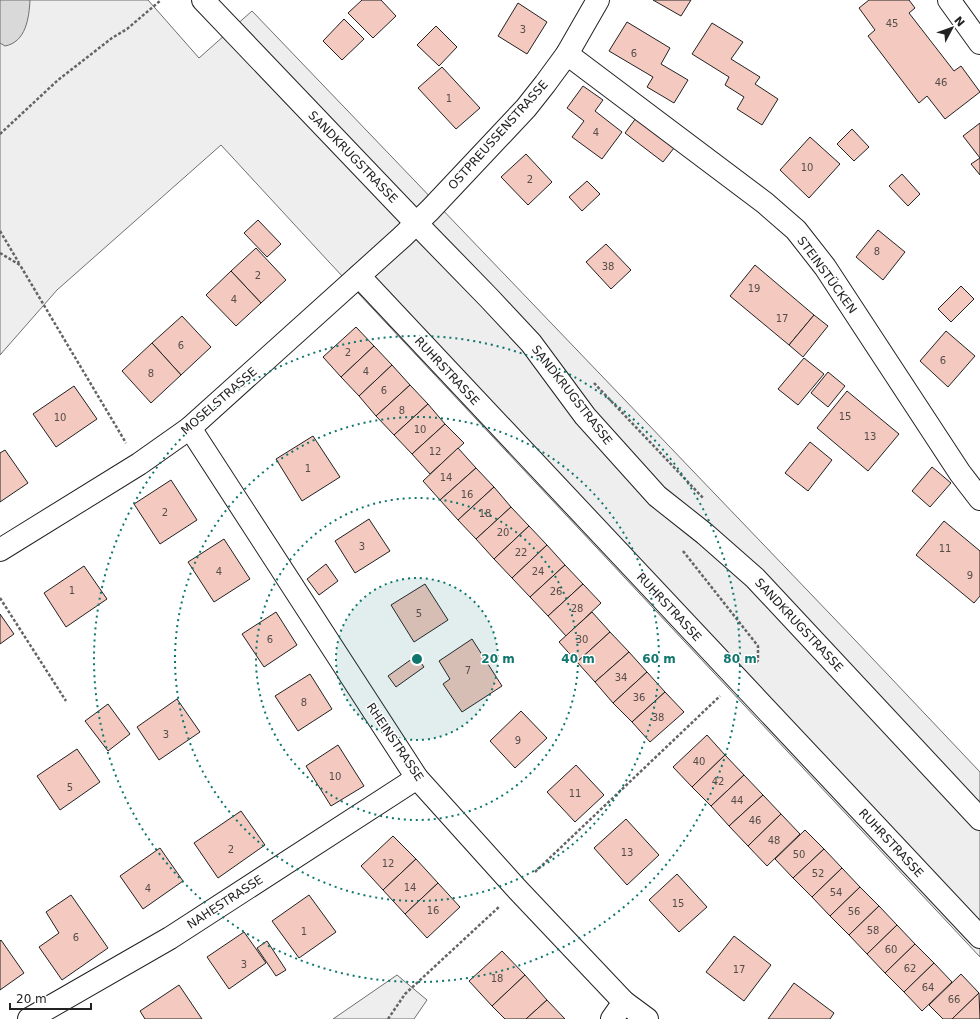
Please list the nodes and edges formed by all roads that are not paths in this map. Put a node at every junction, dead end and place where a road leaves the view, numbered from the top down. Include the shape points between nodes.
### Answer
1 (203, 0) edge
2 (598, 0) edge
3 (949, 0) edge
4 (980, 42) edge
5 (568, 54) junction
6 (416, 223) junction
7 (359, 276) junction
8 (190, 428) junction
9 (980, 499) edge
10 (0, 550) edge
11 (417, 778) junction
12 (980, 818) edge
13 (980, 937) edge
14 (618, 1011) edge
15 (29, 1019) edge
16 (647, 1019) edge

1 - 6 street, SANDKRUGSTRASSE
2 - 5 street, OSTPREUSSENSTRASSE
3 - 4 street
5 - 6 street, OSTPREUSSENSTRASSE via 526,108
5 - 9 street, STEINSTÜCKEN via 765,202 796,230 825,267 960,473
6 - 7 street, MOSELSTRASSE
6 - 12 street, SANDKRUGSTRASSE via 531,343 585,416 657,496 755,578
7 - 8 street, MOSELSTRASSE
7 - 13 street, RUHRSTRASSE
8 - 10 street, MOSELSTRASSE via 139,464
8 - 11 street, RHEINSTRASSE
11 - 14 street, RHEINSTRASSE via 517,889
11 - 15 street, NAHESTRASSE via 170,938
14 - 16 street, RHEINSTRASSE

